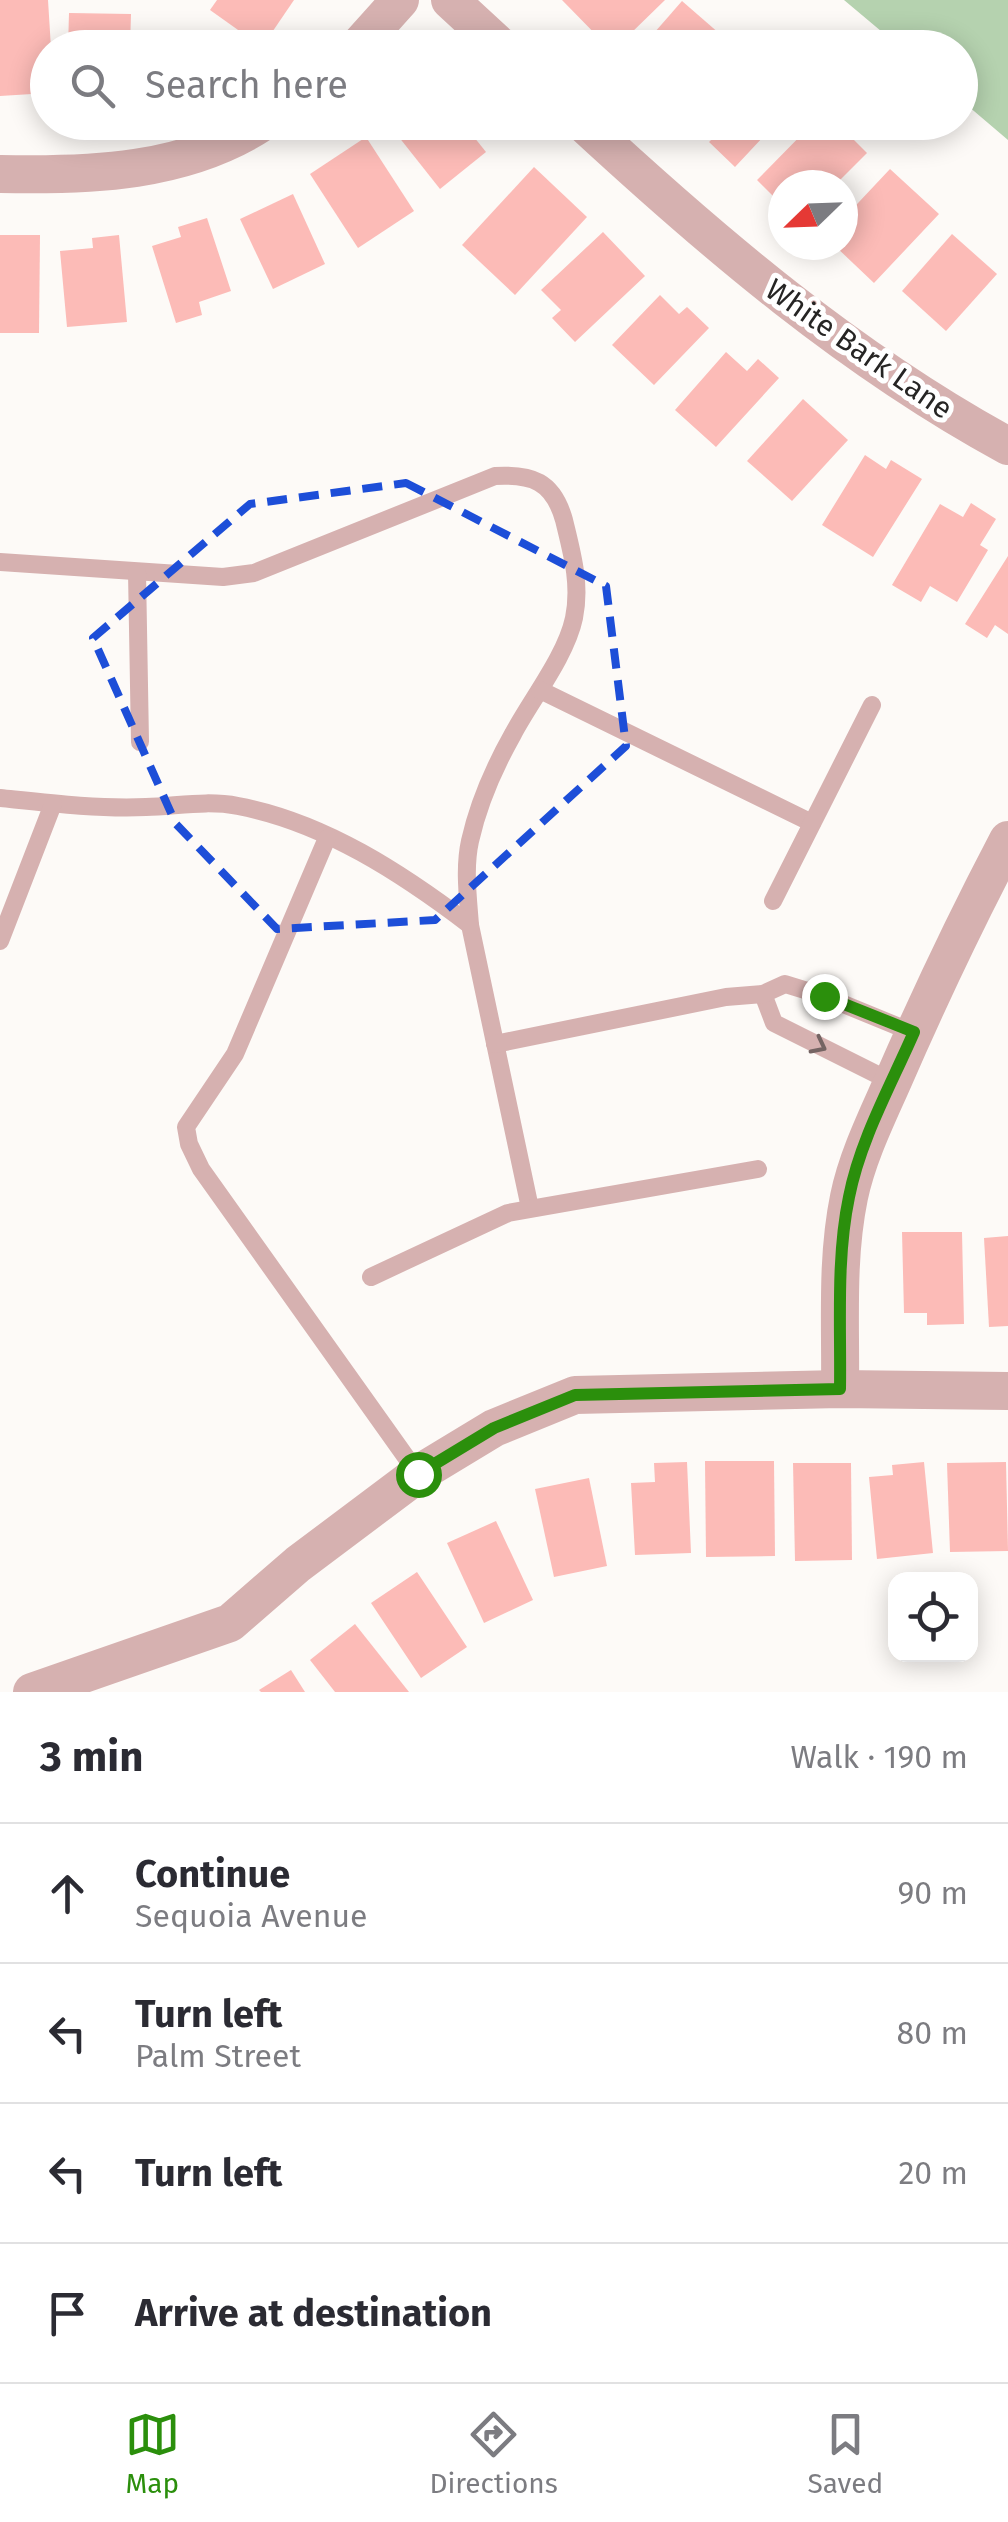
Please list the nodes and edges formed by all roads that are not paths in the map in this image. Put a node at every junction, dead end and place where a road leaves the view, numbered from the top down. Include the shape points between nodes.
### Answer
1 (400, 0) edge
2 (450, 0) edge
3 (372, 30) edge
4 (482, 30) edge
5 (229, 140) edge
6 (601, 140) edge
7 (0, 174) edge
8 (1008, 446) edge
9 (0, 562) edge
10 (137, 572) junction
11 (540, 690) junction
12 (872, 705) dead end
13 (140, 742) dead end
14 (0, 798) edge
15 (53, 804) junction
16 (812, 823) junction
17 (327, 838) junction
18 (1008, 840) edge
19 (772, 901) dead end
20 (470, 925) junction
21 (0, 941) edge
22 (763, 994) junction
23 (914, 1032) junction
24 (494, 1044) junction
25 (892, 1082) junction
26 (758, 1169) dead end
27 (530, 1208) junction
28 (370, 1277) dead end
29 (840, 1389) junction
30 (1008, 1391) edge
31 (418, 1474) junction
32 (32, 1692) edge

1 - 3 street
2 - 4 street
5 - 7 street via 172,162 80,176
6 - 8 street, White Bark Lane via 814,322
9 - 10 lane
10 - 11 lane via 254,573 495,476 524,475 542,483 559,504 577,573 574,620
10 - 13 lane
11 - 16 lane
11 - 20 lane via 512,736 470,842
12 - 16 lane
14 - 15 lane
15 - 17 lane via 240,806
15 - 21 lane
16 - 19 lane
17 - 20 lane via 400,874
17 - 31 lane via 236,1054 186,1127 188,1144
18 - 23 street
20 - 24 lane
22 - 23 lane via 785,984
22 - 24 lane
22 -> 25 lane via 774,1022
23 - 25 street
24 - 27 lane
25 - 29 street via 849,1194
26 - 27 lane
27 - 28 lane
29 - 30 street
29 - 31 street via 575,1395 494,1428
31 - 32 street via 230,1623

